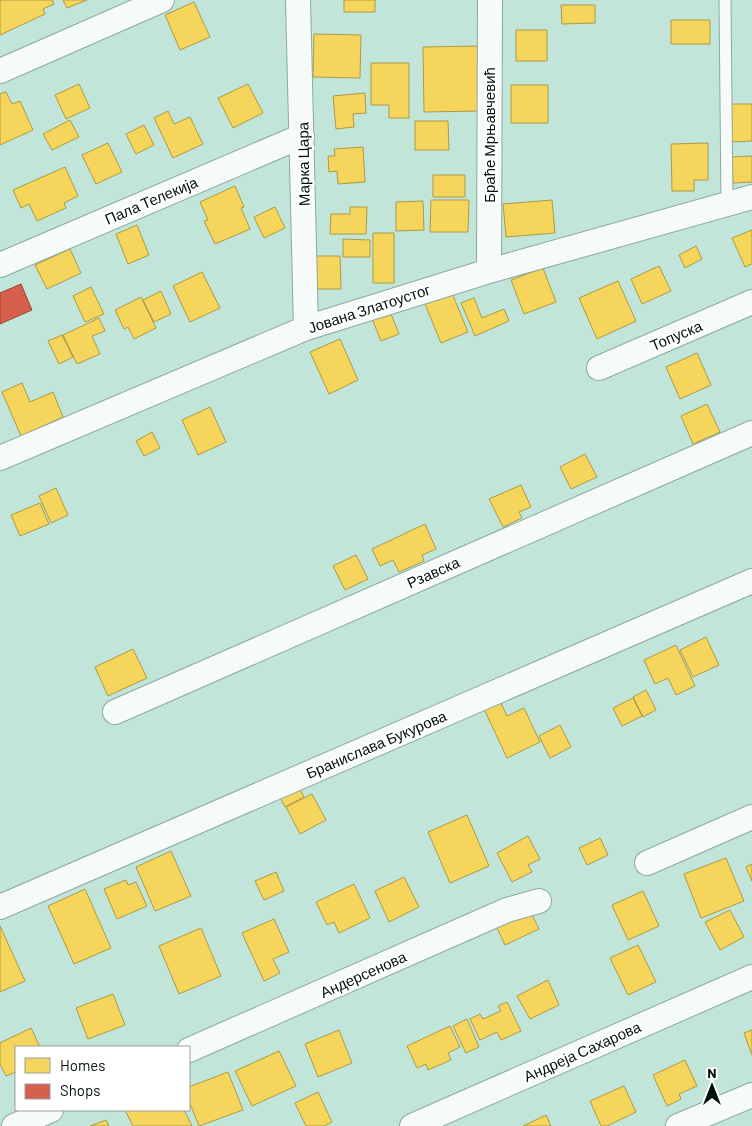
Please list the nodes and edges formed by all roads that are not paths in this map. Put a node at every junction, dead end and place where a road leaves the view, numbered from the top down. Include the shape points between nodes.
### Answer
1 (162, 0) edge
2 (298, 0) edge
3 (490, 0) edge
4 (725, 0) edge
5 (0, 71) edge
6 (302, 136) junction
7 (752, 197) edge
8 (727, 204) junction
9 (0, 265) edge
10 (488, 271) junction
11 (752, 302) edge
12 (306, 328) junction
13 (599, 368) dead end
14 (752, 433) edge
15 (0, 458) edge
16 (752, 581) edge
17 (115, 712) dead end
18 (752, 817) edge
19 (647, 863) dead end
20 (539, 901) dead end
21 (0, 907) edge
22 (752, 977) edge
23 (190, 1050) edge
24 (752, 1095) edge
25 (50, 1111) edge
26 (14, 1126) edge
27 (412, 1126) edge
28 (678, 1126) edge

1 - 5 street
2 - 6 street, Марка Цара
3 - 10 street, Браће Мрњавчевић
4 - 8 lane
6 - 9 street, Пала Телекија
6 - 12 street, Марка Цара
7 - 8 street, Јована Златоустог
8 - 10 street, Јована Златоустог
10 - 12 street, Јована Златоустог
11 - 13 street, Топуска
12 - 15 street, Јована Златоустог
14 - 17 street, Рзавска
16 - 21 street, Бранислава Букурова
18 - 19 street
20 - 23 street, Андерсенова via 507,910
22 - 27 street, Андреја Сахарова
24 - 28 street
25 - 26 street

